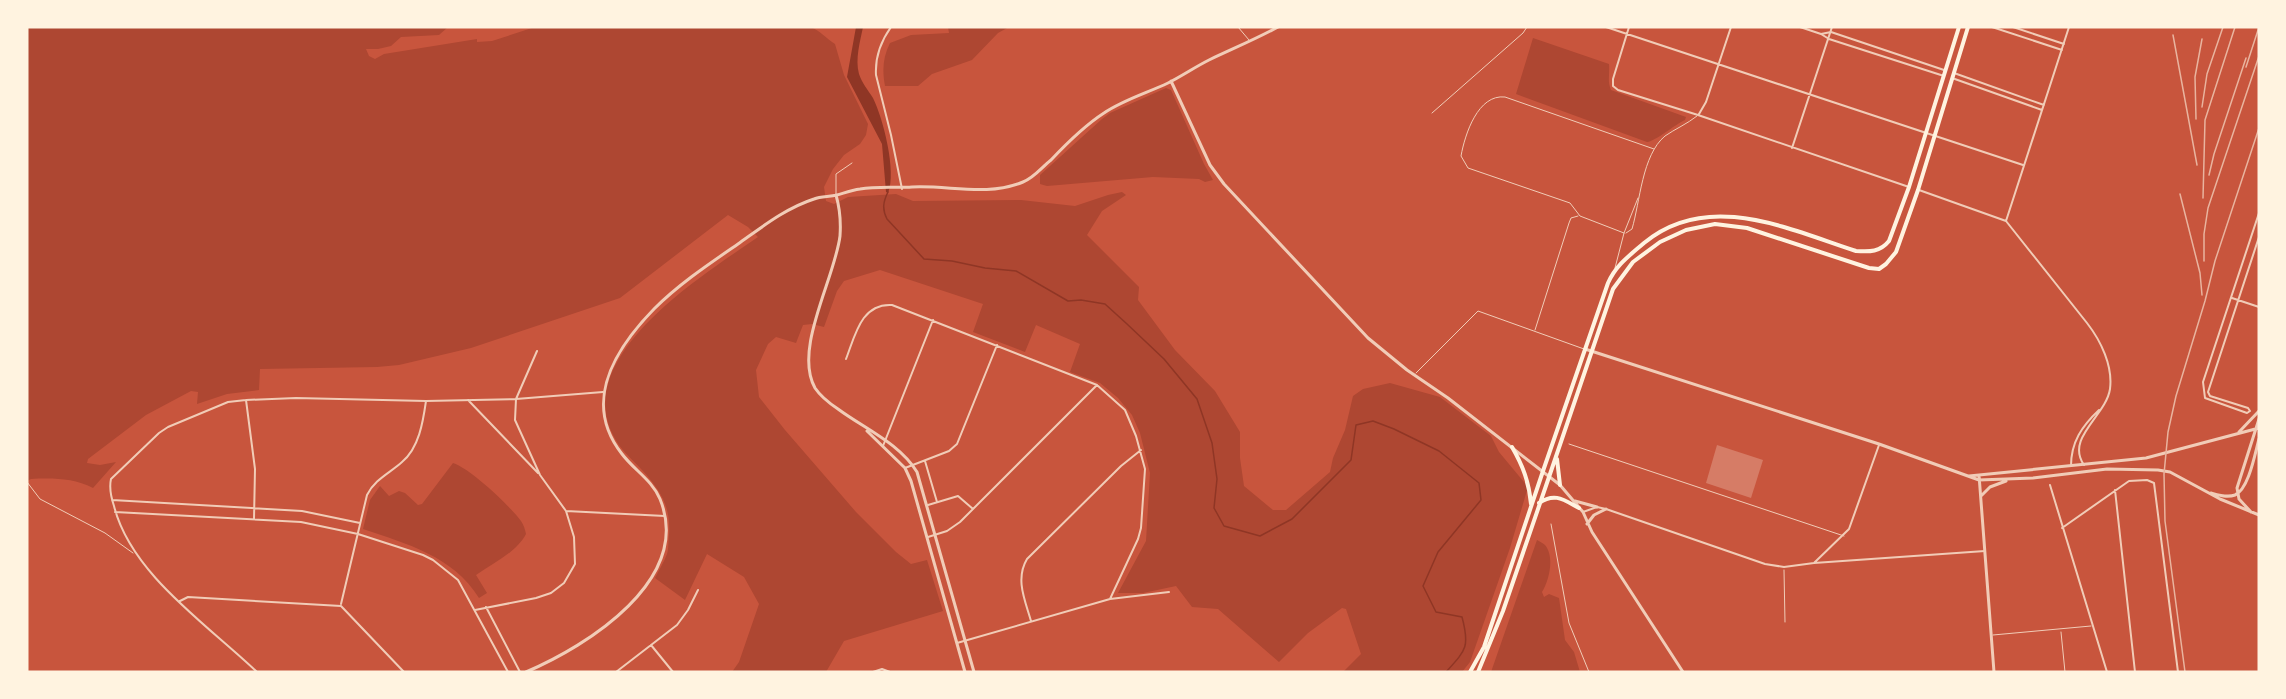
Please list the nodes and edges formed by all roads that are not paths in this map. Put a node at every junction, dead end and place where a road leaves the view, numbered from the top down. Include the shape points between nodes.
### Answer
1 (891, 27) edge
2 (1238, 27) edge
3 (1278, 27) edge
4 (1527, 27) edge
5 (1605, 27) edge
6 (1629, 27) edge
7 (1731, 27) edge
8 (1800, 27) edge
9 (1832, 27) edge
10 (1959, 27) edge
11 (1968, 27) edge
12 (1992, 27) edge
13 (2013, 27) edge
14 (2068, 27) edge
15 (1831, 32) junction
16 (1627, 34) junction
17 (1821, 34) junction
18 (1829, 39) junction
19 (1250, 42) junction
20 (2064, 44) junction
21 (2062, 50) junction
22 (1719, 65) junction
23 (1946, 70) junction
24 (1954, 73) junction
25 (1944, 76) junction
26 (1952, 78) junction
27 (1172, 81) junction
28 (1810, 94) junction
29 (2044, 105) junction
30 (2042, 110) junction
31 (1432, 113) dead end
32 (1698, 115) junction
33 (1926, 134) junction
34 (1933, 136) junction
35 (1792, 148) junction
36 (1654, 149) junction
37 (852, 163) dead end
38 (2023, 165) junction
39 (1909, 187) junction
40 (902, 189) junction
41 (1918, 190) junction
42 (836, 195) junction
43 (1639, 196) junction
44 (2259, 213) edge
45 (1580, 216) junction
46 (2006, 221) junction
47 (1624, 233) junction
48 (2259, 237) edge
49 (1614, 270) junction
50 (2232, 298) junction
51 (2238, 300) junction
52 (2259, 307) edge
53 (933, 320) junction
54 (1534, 332) junction
55 (997, 345) junction
56 (1584, 349) junction
57 (537, 351) dead end
58 (1591, 351) junction
59 (846, 359) dead end
60 (1415, 375) junction
61 (1097, 385) junction
62 (603, 392) junction
63 (516, 399) junction
64 (246, 400) junction
65 (468, 400) junction
66 (426, 401) junction
67 (2101, 408) junction
68 (2259, 411) edge
69 (2259, 419) edge
70 (864, 428) junction
71 (2257, 429) edge
72 (2238, 433) junction
73 (2259, 439) edge
74 (886, 440) junction
75 (1569, 444) dead end
76 (1879, 444) junction
77 (883, 446) junction
78 (1512, 447) junction
79 (1141, 450) junction
80 (1557, 456) junction
81 (925, 460) junction
82 (913, 464) junction
83 (2084, 465) junction
84 (2071, 466) junction
85 (905, 468) junction
86 (1544, 471) junction
87 (1979, 474) junction
88 (540, 475) junction
89 (1968, 476) junction
90 (1549, 477) junction
91 (1979, 480) junction
92 (2010, 480) junction
93 (27, 482) edge
94 (1560, 485) junction
95 (2050, 485) dead end
96 (2115, 489) junction
97 (2209, 493) junction
98 (2238, 493) junction
99 (1981, 496) junction
100 (112, 500) junction
101 (1574, 501) junction
102 (936, 502) junction
103 (1539, 503) junction
104 (928, 505) junction
105 (1597, 507) junction
106 (254, 508) junction
107 (1531, 508) junction
108 (1579, 508) junction
109 (973, 509) junction
110 (1606, 509) junction
111 (566, 511) junction
112 (115, 512) junction
113 (1583, 513) junction
114 (2252, 513) junction
115 (2259, 515) edge
116 (665, 516) junction
117 (254, 519) junction
118 (360, 523) junction
119 (1551, 524) dead end
120 (1587, 524) junction
121 (2062, 528) junction
122 (358, 534) junction
123 (936, 535) junction
124 (1844, 536) junction
125 (928, 537) junction
126 (1985, 552) junction
127 (134, 553) junction
128 (1814, 563) junction
129 (1784, 567) junction
130 (698, 590) dead end
131 (1169, 592) dead end
132 (1110, 599) junction
133 (180, 601) junction
134 (341, 606) junction
135 (486, 607) junction
136 (475, 610) junction
137 (1031, 621) junction
138 (1785, 622) dead end
139 (2092, 626) junction
140 (2061, 630) junction
141 (1992, 635) junction
142 (965, 640) junction
143 (957, 643) junction
144 (651, 645) junction
145 (257, 672) edge
146 (404, 672) edge
147 (508, 672) edge
148 (520, 672) edge
149 (526, 672) edge
150 (616, 672) edge
151 (673, 672) edge
152 (873, 672) edge
153 (890, 672) edge
154 (965, 672) edge
155 (974, 672) edge
156 (1470, 672) edge
157 (1478, 672) edge
158 (1589, 672) edge
159 (1683, 672) edge
160 (1994, 672) edge
161 (2065, 672) edge
162 (2107, 672) edge
163 (2135, 672) edge
164 (2178, 672) edge

1 - 40 street via 879,52 876,75
2 - 19 lane
3 - 19 street
4 - 31 lane
5 - 16 street
6 - 16 street
7 - 22 street
8 - 17 street
9 - 15 street
10 - 23 main road
11 - 24 main road
12 - 21 street
13 - 20 street
14 - 20 street
15 - 17 street
15 - 18 street
15 - 23 street
16 - 22 street
16 - 32 street via 1613,86
17 - 18 street
18 - 25 street
18 - 28 street
19 - 27 street
20 - 21 street
21 - 29 street
22 - 28 street
22 - 32 street
23 - 25 main road
24 - 26 main road
24 - 29 street
25 - 33 main road
26 - 30 street
26 - 34 main road
27 - 40 street via 1107,111 1024,182 978,191
27 - 60 street via 1210,165 1224,184 1368,338
28 - 33 street
28 - 35 street
29 - 30 street
30 - 38 street
32 - 35 street
32 - 36 lane via 1664,137
33 - 34 street
33 - 39 main road
34 - 38 street
34 - 41 main road
35 - 39 street
36 - 43 lane
36 - 45 lane via 1505,97 1497,96 1482,108 1469,126 1461,152 1468,168 1570,203
37 - 42 lane via 836,174
38 - 46 street
39 - 49 main road via 1889,241 1883,248 1870,252 1733,215 1700,216 1649,238
40 - 42 street via 860,189
41 - 46 street
41 - 58 main road via 1896,252 1879,269 1747,228 1715,224 1686,230 1660,242 1633,262 1613,289
42 - 62 street via 811,200 775,218 681,285 651,312 619,353
42 - 70 street via 839,238 808,367 821,396
43 - 47 lane
43 - 47 lane via 1632,229
44 - 50 street
45 - 47 lane
45 - 54 lane via 1569,223
46 - 67 street via 2098,339 2110,374 2110,390
47 - 49 lane
48 - 51 street
49 - 56 main road
50 - 51 street
50 - 51 street via 2204,380 2204,395 2207,400 2248,413 2248,408 2208,393
51 - 52 street
53 - 55 street
53 - 59 street via 892,305 878,306 861,321
53 - 74 street
54 - 56 lane
54 - 60 lane via 1478,312
55 - 61 street
55 - 81 street via 957,444
56 - 58 street
56 - 86 main road
57 - 63 street
58 - 76 street
58 - 80 main road
60 - 78 street
61 - 79 street via 1125,410
61 - 109 street
62 - 63 street
62 - 116 street via 608,431 621,453 654,487
63 - 65 street
63 - 88 street via 516,425
64 - 66 street
64 - 100 street via 228,402 164,430 111,479
64 - 106 street via 255,469
65 - 66 street
65 - 88 street
66 - 118 street via 410,454 370,490
67 - 83 street via 2078,449
67 - 84 street via 2086,422 2074,443
68 - 72 street
69 - 71 street
70 - 74 street
70 - 77 street
71 - 72 street
71 - 98 street
72 - 83 street via 2146,458
73 - 98 street via 2246,483
74 - 77 street
74 - 82 street
75 - 124 lane
76 - 89 street
76 - 124 street
77 - 85 street
78 - 86 street
78 - 107 main road via 1529,483
79 - 132 street via 1145,469 1142,528
79 - 137 street via 1027,559 1020,577
80 - 90 main road
80 - 94 main road
81 - 82 street
81 - 102 street
82 - 85 street
82 - 104 street
83 - 84 street
84 - 87 street
85 - 125 street
86 - 90 street
86 - 107 main road
87 - 89 street
87 - 91 street
88 - 111 street
89 - 91 street
90 - 94 street
90 - 103 main road
91 - 92 street
91 - 99 street
92 - 97 street via 2107,469 2158,470 2170,472
92 - 99 street via 1989,487
93 - 127 lane via 40,499
94 - 101 street
95 - 121 street
96 - 121 street
96 - 163 street
96 - 164 street via 2135,480 2155,485
97 - 98 street
97 - 114 street
98 - 114 street
99 - 126 street
100 - 106 street
100 - 112 street
101 - 105 street
101 - 108 street
102 - 104 street
102 - 109 street via 958,495
103 - 108 main road via 1559,497
103 - 157 main road
104 - 123 street
105 - 110 street
105 - 113 street
106 - 117 street
106 - 118 street via 302,511
107 - 156 main road via 1484,646
108 - 113 street
109 - 123 street via 954,527
110 - 120 street
110 - 129 street via 1765,564
111 - 116 street
111 - 135 street via 576,552 575,564 564,583 536,598
112 - 117 street
112 - 127 street
113 - 120 street
114 - 115 street
116 - 149 street via 666,541 660,562 634,599 580,645
117 - 122 street via 301,522
118 - 122 street
119 - 158 lane via 1567,615
120 - 159 street
121 - 139 street
122 - 134 street
122 - 136 street via 433,560 458,580
123 - 125 street
123 - 142 street
124 - 128 street
125 - 143 street
126 - 128 street
126 - 141 street
127 - 133 street
128 - 129 street
129 - 138 lane
130 - 144 street via 682,619
131 - 132 street
132 - 137 street
133 - 134 street via 188,597
133 - 145 street
134 - 146 street
135 - 136 street
135 - 148 street
136 - 147 street
137 - 142 street
139 - 140 lane
139 - 162 street
140 - 141 lane
140 - 161 lane
141 - 160 street
142 - 143 street
142 - 155 street
143 - 154 street
144 - 150 street
144 - 151 street
152 - 153 street

